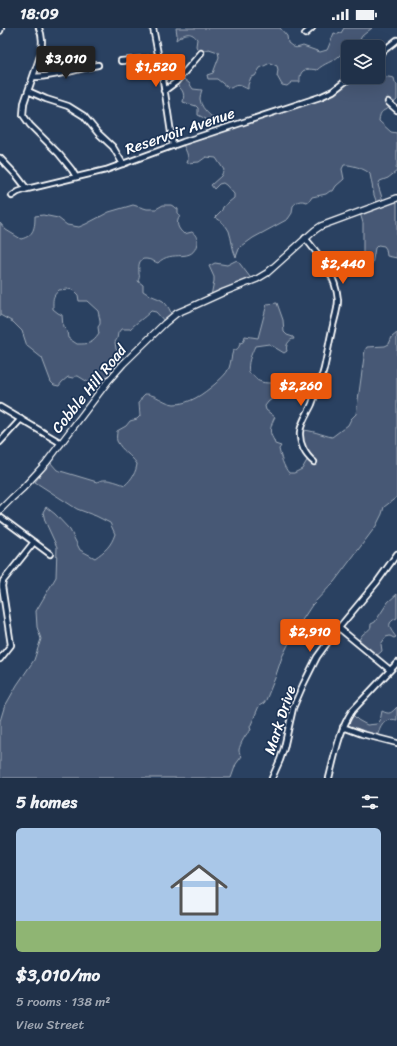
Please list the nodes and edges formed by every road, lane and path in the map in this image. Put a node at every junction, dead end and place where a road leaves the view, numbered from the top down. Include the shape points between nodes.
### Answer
1 (39, 28) edge
2 (153, 28) edge
3 (312, 28) edge
4 (305, 34) dead end
5 (397, 40) edge
6 (385, 49) edge
7 (201, 53) dead end
8 (158, 58) junction
9 (121, 61) dead end
10 (98, 65) dead end
11 (33, 77) junction
12 (342, 84) edge
13 (28, 91) junction
14 (164, 91) junction
15 (388, 102) dead end
16 (397, 110) edge
17 (173, 146) junction
18 (0, 158) edge
19 (123, 164) junction
20 (76, 177) junction
21 (27, 189) junction
22 (12, 196) dead end
23 (397, 198) edge
24 (305, 238) junction
25 (0, 407) edge
26 (20, 419) junction
27 (0, 442) edge
28 (61, 443) junction
29 (314, 462) dead end
30 (0, 510) edge
31 (0, 517) edge
32 (34, 542) junction
33 (50, 554) dead end
34 (397, 554) edge
35 (339, 628) junction
36 (0, 659) edge
37 (397, 663) edge
38 (390, 670) junction
39 (343, 727) junction
40 (397, 743) edge
41 (272, 778) edge
42 (329, 778) edge

1 - 11 street via 42,47
2 - 8 street
3 - 4 street
5 - 6 street
7 - 14 street via 176,82
8 - 9 street
8 - 14 street
10 - 11 street
11 - 13 street
12 - 17 street, Reservoir Avenue via 320,97
13 - 19 street via 82,114
13 - 20 street via 23,108 24,117 59,154
14 - 17 street
15 - 16 street
17 - 19 street, Reservoir Avenue
18 - 21 street
19 - 20 street, Reservoir Avenue
20 - 21 street, Reservoir Avenue
21 - 22 street, Reservoir Avenue
23 - 24 street, Cobble Hill Road via 321,226
24 - 28 street, Cobble Hill Road via 267,273 177,313 165,322 108,381
24 - 29 street via 330,272 338,301 324,369 300,432 304,449
25 - 26 street
26 - 27 street
26 - 28 street
28 - 30 street, Cobble Hill Road via 38,472
31 - 32 street
32 - 33 street
32 - 36 street via 2,581 11,645
34 - 35 street, Mark Drive
35 - 38 street
35 - 41 street, Mark Drive via 320,652 303,685
37 - 38 street
38 - 39 street via 352,711
39 - 40 street
39 - 42 street

